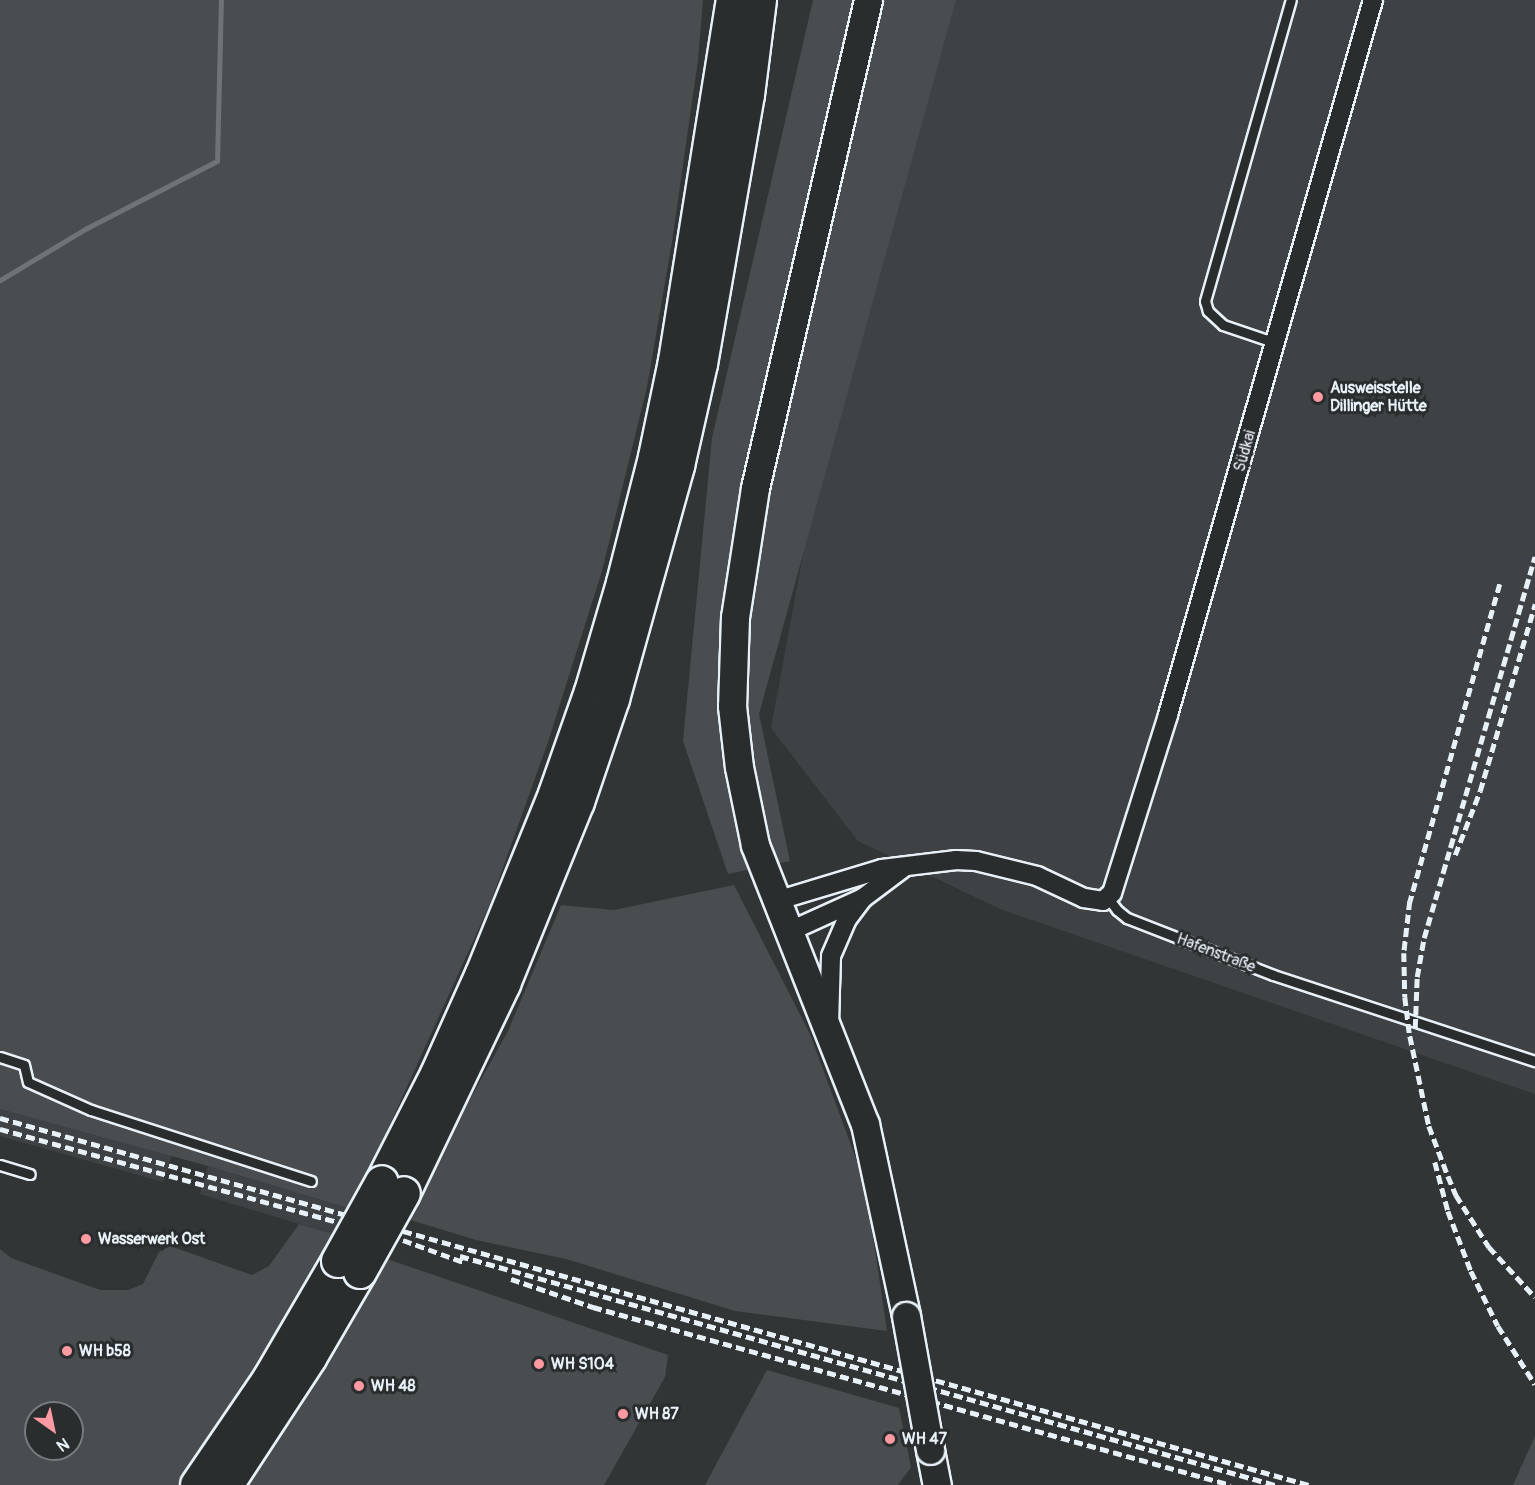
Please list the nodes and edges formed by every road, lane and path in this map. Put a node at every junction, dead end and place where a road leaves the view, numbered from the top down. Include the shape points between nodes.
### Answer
1 (733, 0) edge
2 (760, 0) edge
3 (868, 0) edge
4 (1291, 0) edge
5 (1373, 0) edge
6 (1276, 343) junction
7 (903, 868) junction
8 (863, 898) junction
9 (1108, 898) junction
10 (776, 901) junction
11 (788, 932) junction
12 (829, 1028) junction
13 (0, 1057) edge
14 (1535, 1061) edge
15 (0, 1165) edge
16 (30, 1174) dead end
17 (311, 1181) dead end
18 (393, 1188) junction
19 (349, 1267) junction
20 (262, 1434) junction
21 (197, 1485) edge
22 (227, 1485) edge
23 (247, 1485) edge
24 (937, 1485) edge

1 - 18 highway via 675,361 626,572 591,692 555,794
2 - 18 highway via 701,364 678,466 620,677 542,895 454,1094
3 - 10 main road via 755,488 735,617 732,706 739,767 755,845
4 - 6 lane via 1205,301 1208,311 1223,326
5 - 6 street, Südkai
6 - 9 street, Südkai via 1168,715 1115,888
7 - 8 street
7 - 9 street via 931,861 976,861 1037,876 1084,898
7 - 10 street via 882,869
8 - 11 street
8 - 12 street via 831,956
9 - 14 lane, Hafenstraße via 1127,918 1273,975
10 - 11 main road
11 - 12 main road
12 - 24 main road, bridge via 869,1138
13 - 17 lane via 24,1065 28,1082 91,1110
15 - 16 lane
18 - 19 highway, bridge
19 - 20 highway via 310,1358
19 - 21 highway
20 - 22 highway
20 - 23 highway

